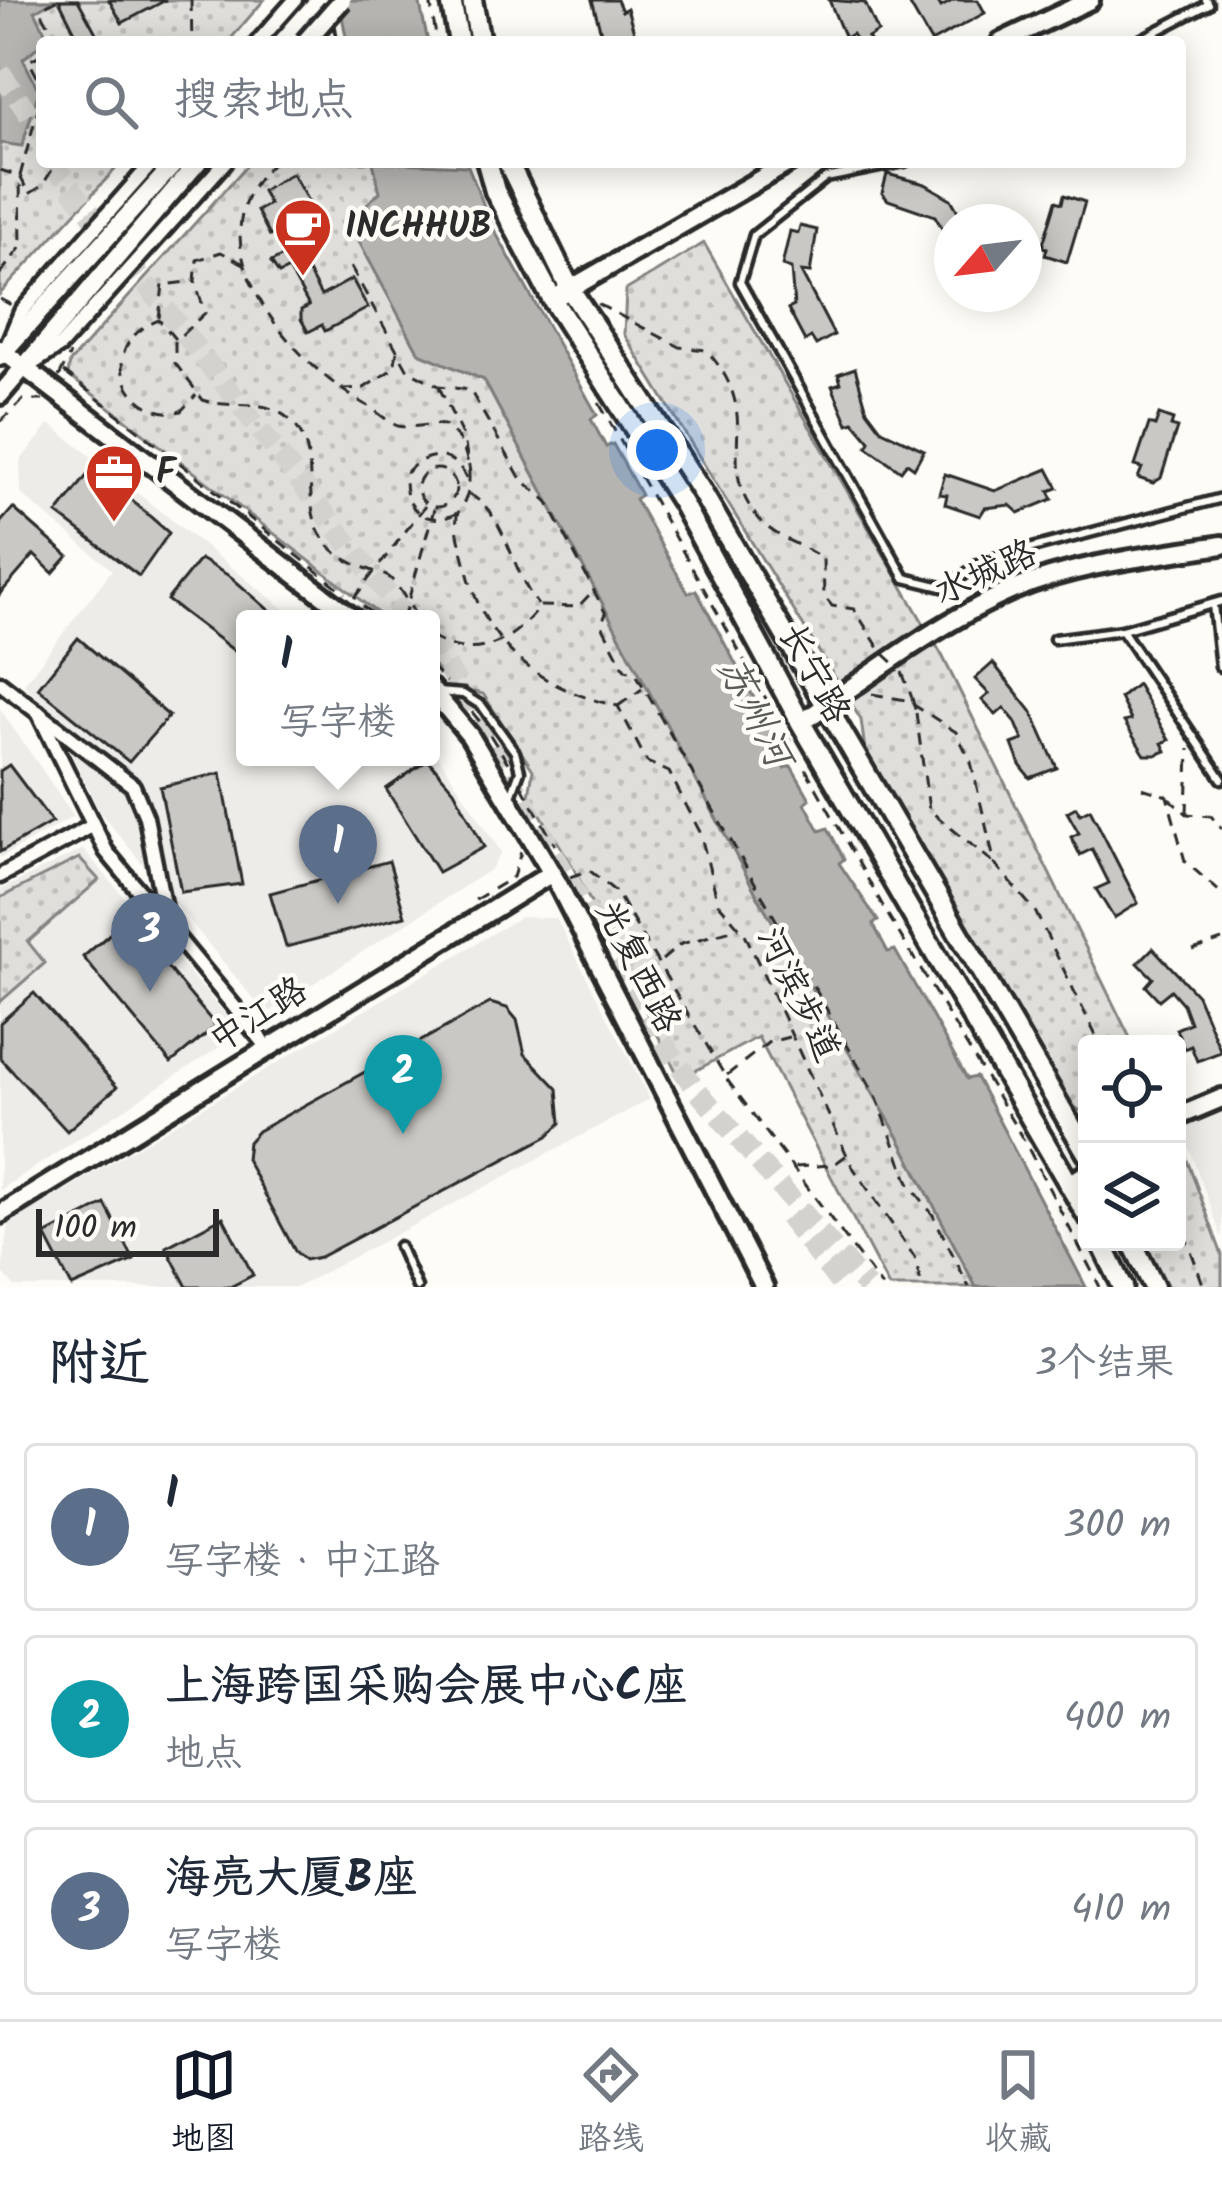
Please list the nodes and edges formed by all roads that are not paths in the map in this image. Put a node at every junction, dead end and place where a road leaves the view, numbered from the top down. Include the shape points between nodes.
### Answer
1 (295, 0) edge
2 (320, 0) edge
3 (342, 0) edge
4 (451, 0) edge
5 (472, 0) edge
6 (1090, 0) edge
7 (1211, 1) edge
8 (263, 36) edge
9 (287, 36) edge
10 (310, 36) edge
11 (328, 36) edge
12 (458, 36) edge
13 (479, 36) edge
14 (1014, 36) edge
15 (1147, 36) edge
16 (147, 168) edge
17 (173, 168) edge
18 (191, 168) edge
19 (220, 168) edge
20 (489, 168) edge
21 (511, 168) edge
22 (780, 168) edge
23 (875, 168) edge
24 (160, 192) junction
25 (570, 289) junction
26 (552, 299) junction
27 (1, 352) edge
28 (23, 370) junction
29 (0, 394) edge
30 (1222, 498) edge
31 (1222, 545) edge
32 (1217, 603) edge
33 (342, 610) edge
34 (1122, 630) junction
35 (1054, 639) dead end
36 (1220, 667) edge
37 (0, 683) edge
38 (440, 692) edge
39 (440, 700) edge
40 (824, 707) junction
41 (38, 712) junction
42 (802, 724) junction
43 (1222, 779) edge
44 (510, 800) junction
45 (90, 827) junction
46 (0, 876) edge
47 (555, 878) junction
48 (168, 930) junction
49 (269, 1049) junction
50 (1222, 1098) edge
51 (1186, 1113) edge
52 (1081, 1143) edge
53 (1078, 1176) edge
54 (0, 1214) edge
55 (399, 1246) dead end
56 (1105, 1251) edge
57 (1136, 1251) edge
58 (417, 1287) edge
59 (764, 1287) edge
60 (1123, 1287) edge
61 (1154, 1287) edge

1 - 8 street
2 - 9 street
2 - 11 street
3 - 10 street, bridge
4 - 12 main road
5 - 13 main road
6 - 14 street
7 - 15 lane
16 - 27 street via 21,312
17 - 24 street
18 - 24 street
19 - 28 street via 60,346
20 - 26 main road, 长宁路
21 - 25 main road, 长宁路
22 - 25 street
23 - 30 lane via 826,178 754,235 740,282 905,578 946,588 982,561
24 - 27 street
24 - 28 street
25 - 26 street
25 - 40 main road, 长宁路 via 700,490
26 - 42 main road, 长宁路 via 682,503
27 - 28 street
28 - 29 street
28 - 33 street
31 - 40 street, 水城路 via 1016,589
32 - 34 lane
32 - 36 lane
34 - 35 lane
34 - 43 lane
37 - 41 street
38 - 44 lane via 482,706 503,735 520,770
39 - 44 street, 光复西路
40 - 42 street, 水城路
40 - 52 main road, 长宁路
41 - 45 street
41 - 48 street via 133,786
42 - 53 main road, 长宁路
44 - 47 street, 光复西路
45 - 46 street
45 - 48 street
47 - 49 street, 中江路
47 - 59 street, 光复西路
48 - 49 street
49 - 54 street, 中江路
50 - 51 street
55 - 58 lane
56 - 60 main road
57 - 61 main road

